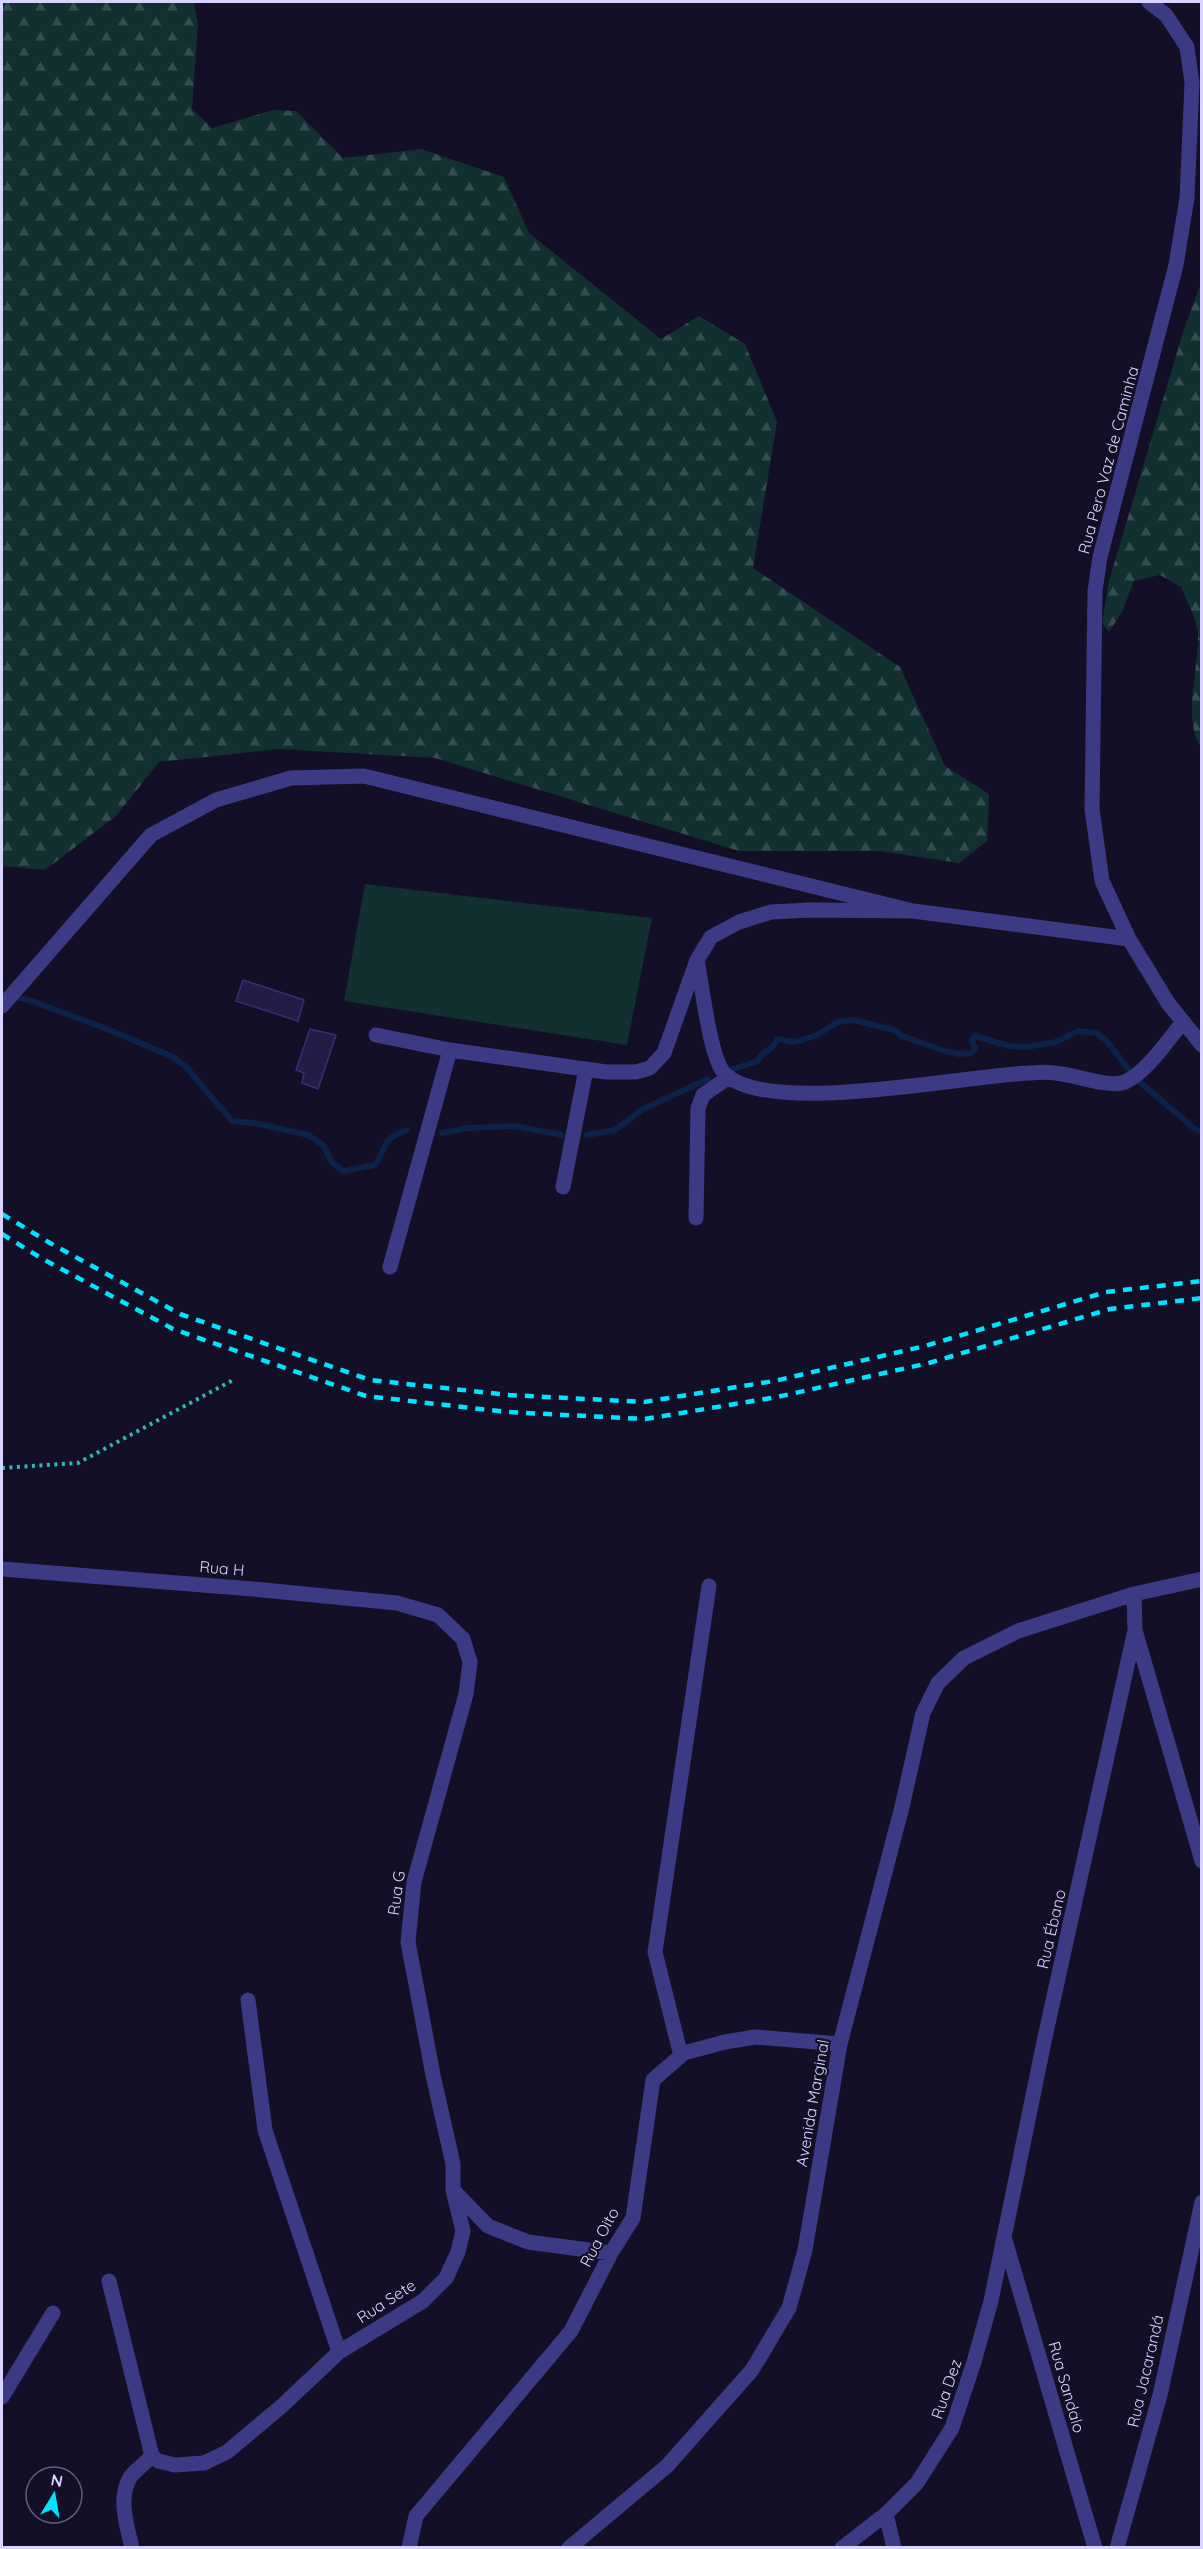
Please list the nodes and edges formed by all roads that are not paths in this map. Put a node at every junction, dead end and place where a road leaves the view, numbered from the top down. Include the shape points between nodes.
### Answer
1 (1149, 2) edge
2 (913, 911) junction
3 (1129, 939) junction
4 (697, 960) junction
5 (2, 1006) edge
6 (1182, 1023) junction
7 (376, 1035) dead end
8 (1202, 1045) edge
9 (450, 1050) junction
10 (586, 1069) junction
11 (729, 1077) junction
12 (563, 1187) dead end
13 (696, 1218) dead end
14 (390, 1267) dead end
15 (2, 1569) edge
16 (1202, 1579) edge
17 (709, 1586) dead end
18 (1134, 1594) junction
19 (438, 1615) joint
20 (1135, 1630) junction
21 (1202, 1862) edge
22 (248, 2000) dead end
23 (840, 2044) junction
24 (681, 2056) junction
25 (453, 2190) junction
26 (1202, 2202) edge
27 (1004, 2237) junction
28 (611, 2253) junction
29 (109, 2281) dead end
30 (53, 2313) dead end
31 (339, 2352) junction
32 (2, 2397) edge
33 (152, 2456) junction
34 (886, 2514) junction
35 (132, 2547) edge
36 (409, 2547) edge
37 (569, 2547) edge
38 (842, 2547) edge
39 (894, 2547) edge
40 (1095, 2547) edge
41 (1117, 2547) edge

1 - 3 street, Rua Pero Vaz de Caminha via 1166,15 1187,47 1192,83 1187,198 1176,265 1100,557 1095,591 1092,809 1102,881
2 - 3 street
2 - 4 street via 771,912 739,922 711,937
2 - 5 street via 364,776 291,778 216,800 151,835
3 - 6 street, Rua Pero Vaz de Caminha
4 - 10 street via 664,1053 650,1068 636,1072
4 - 11 street via 715,1057
6 - 8 street, Rua Pero Vaz de Caminha
6 - 11 street via 1146,1066 1125,1082 1033,1072 804,1094 740,1085
7 - 9 street
9 - 10 street
9 - 14 street
10 - 12 street
11 - 13 street via 703,1095 698,1108
15 - 19 street, Rua H via 397,1603
16 - 18 street, Avenida Marginal
17 - 24 street via 655,1952
18 - 20 street
18 - 23 street, Avenida Marginal via 1018,1631 964,1658 938,1683 923,1713
19 - 25 street, Rua G via 463,1639 470,1662 466,1695 414,1882 408,1942 453,2164
20 - 21 street
20 - 27 street, Rua Ébano
22 - 31 street via 265,2130
23 - 24 street, Rua Oito via 755,2037
23 - 37 street, Avenida Marginal via 805,2250 789,2308 752,2370 667,2466
24 - 28 street, Rua Oito via 653,2080 633,2218
25 - 28 street via 488,2226 528,2242
25 - 31 street, Rua Sete via 463,2231 446,2278 423,2301
26 - 41 street, Rua Jacarandá via 1160,2395
27 - 34 street, Rua Dez via 974,2362 952,2428 917,2483
27 - 40 street, Rua Sandalo
28 - 36 street, Rua Oito via 571,2331 416,2516
29 - 33 street
30 - 32 street
31 - 33 street, Rua Sete via 227,2452 204,2463 174,2465
33 - 35 street via 131,2477 125,2492
34 - 38 street, Rua Dez
34 - 39 street

